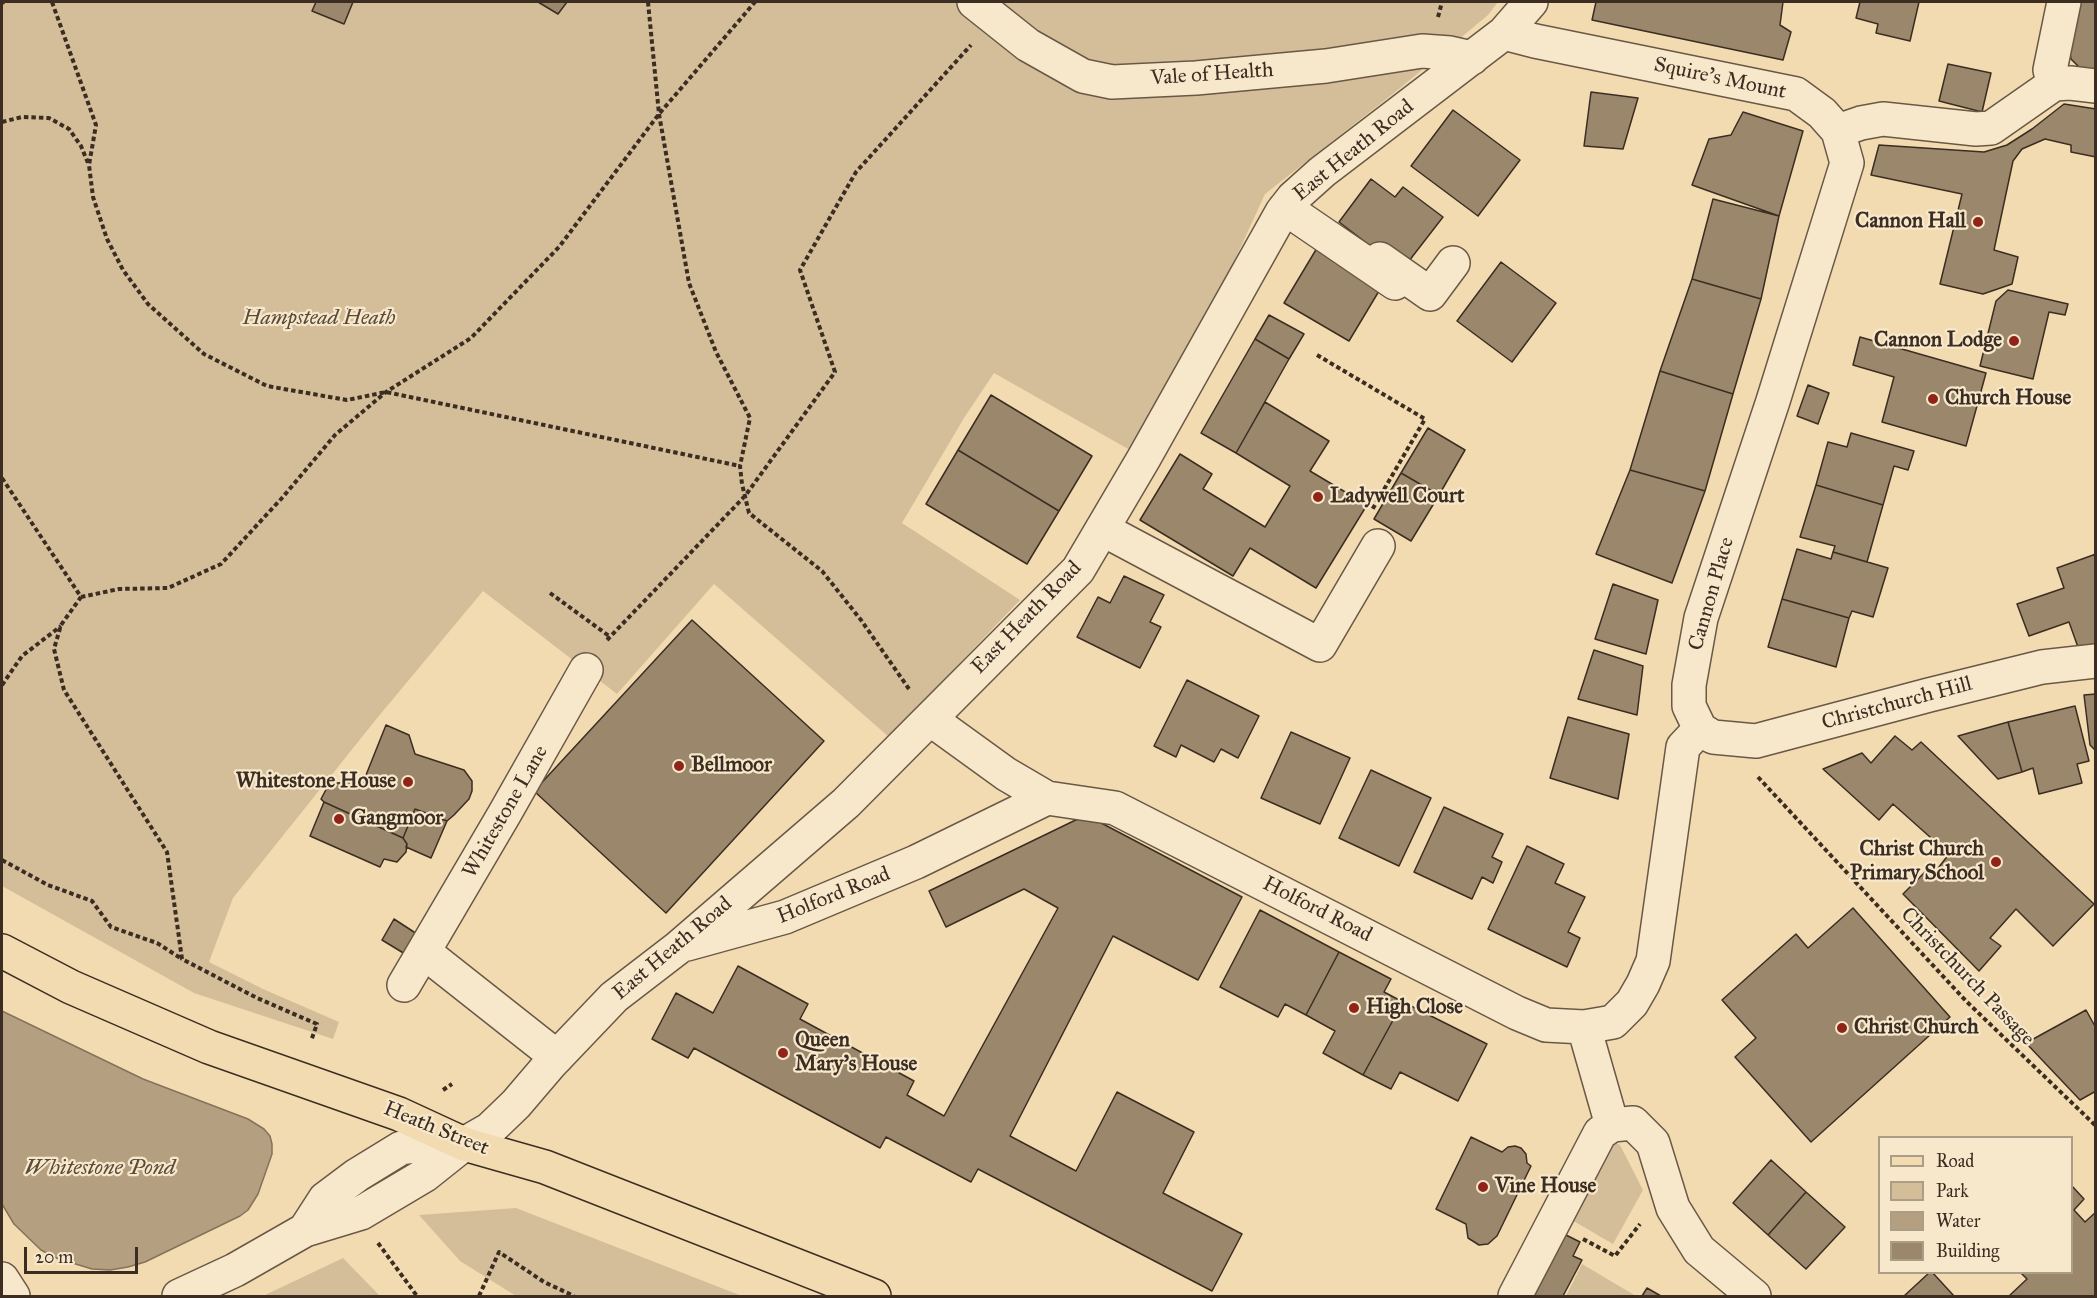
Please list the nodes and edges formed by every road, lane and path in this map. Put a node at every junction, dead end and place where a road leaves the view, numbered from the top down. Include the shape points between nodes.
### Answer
1 (52, 2) edge
2 (648, 2) edge
3 (755, 2) edge
4 (1532, 2) edge
5 (2064, 2) edge
6 (984, 10) edge
7 (1504, 33) junction
8 (1472, 58) junction
9 (2054, 84) junction
10 (2096, 86) edge
11 (658, 114) junction
12 (2, 122) edge
13 (1838, 131) junction
14 (89, 165) junction
15 (1289, 203) junction
16 (1453, 264) dead end
17 (1395, 284) dead end
18 (1317, 356) dead end
19 (386, 392) junction
20 (740, 466) junction
21 (2, 478) edge
22 (745, 496) junction
23 (1102, 529) junction
24 (1378, 546) joint
25 (550, 593) dead end
26 (81, 597) junction
27 (61, 625) junction
28 (609, 636) junction
29 (2096, 661) edge
30 (586, 670) joint
31 (2, 685) edge
32 (930, 719) junction
33 (1711, 734) junction
34 (1047, 798) junction
35 (2, 860) edge
36 (679, 947) junction
37 (2, 951) edge
38 (424, 952) junction
39 (182, 959) junction
40 (404, 985) dead end
41 (1584, 1027) junction
42 (311, 1041) dead end
43 (557, 1057) junction
44 (452, 1084) dead end
45 (442, 1090) dead end
46 (1612, 1125) junction
47 (2096, 1126) edge
48 (464, 1144) junction
49 (1667, 1189) junction
50 (1554, 1223) junction
51 (376, 1239) dead end
52 (2, 1279) edge
53 (13, 1296) edge
54 (179, 1296) edge
55 (417, 1296) edge
56 (479, 1296) edge
57 (574, 1296) edge
58 (874, 1296) edge
59 (1515, 1296) edge
60 (1754, 1296) edge

1 - 14 path via 96,125
2 - 11 path
3 - 11 path
4 - 7 street, East Heath Road
5 - 9 street via 2050,70
6 - 8 street, Vale of Health via 1028,45 1083,76 1112,82 1326,66 1422,51
6 - 22 path via 856,172 800,270 835,372
7 - 8 street, East Heath Road
7 - 13 street, Squire's Mount via 1796,94
8 - 15 street, East Heath Road via 1322,172
9 - 10 street
9 - 13 street via 1991,128 1883,119
11 - 19 path via 559,247 471,338
11 - 20 path via 689,283 716,352 750,418
12 - 14 path via 22,117 49,118 69,129
13 - 33 street, Cannon Place via 1847,163 1701,618 1689,706
14 - 19 path via 103,229 123,270 148,304 204,354 267,386 347,400
15 - 16 street via 1357,243 1430,294
15 - 17 street
15 - 23 street, East Heath Road
18 - 24 path via 1425,419 1367,519
19 - 20 path
19 - 26 path via 335,435 221,564 168,588 119,588
20 - 22 path
21 - 26 path
22 - 28 path
22 - 32 path via 749,513 822,571
23 - 24 street via 1320,645
23 - 32 street, East Heath Road via 1078,570
25 - 28 path
26 - 27 path
27 - 31 path via 22,657
27 - 39 path via 54,649 64,690 167,852
28 - 30 path
29 - 33 street, Christchurch Hill via 2042,667 1756,741
30 - 38 street, Whitestone Lane
32 - 34 street, Holford Road via 1006,774
32 - 36 street, East Heath Road via 846,803
33 - 41 street via 1683,747 1653,961 1632,1003 1613,1022
33 - 47 path, Christchurch Passage via 1966,1001
34 - 36 street, Holford Road via 916,862 785,917
34 - 41 street, Holford Road via 1115,808 1517,1013 1546,1025
35 - 39 path via 48,885 92,901 111,927 157,943
36 - 43 street, East Heath Road via 614,997
37 - 48 main road, Heath Street via 71,987 209,1047 391,1110
38 - 40 street, Whitestone Lane
38 - 43 street
39 - 42 path via 256,998 317,1024
41 - 46 street
43 - 48 street, East Heath Road via 490,1129
44 - 45 path
46 - 49 street via 1633,1123 1653,1143
46 - 50 street via 1600,1133
48 - 54 street, East Heath Road via 425,1175 361,1213 305,1230
48 - 58 main road, Heath Street via 545,1167
49 - 50 path via 1615,1256
49 - 60 street via 1673,1209 1699,1250
50 - 59 street
51 - 55 path
52 - 53 street
56 - 57 path via 499,1252 544,1282

